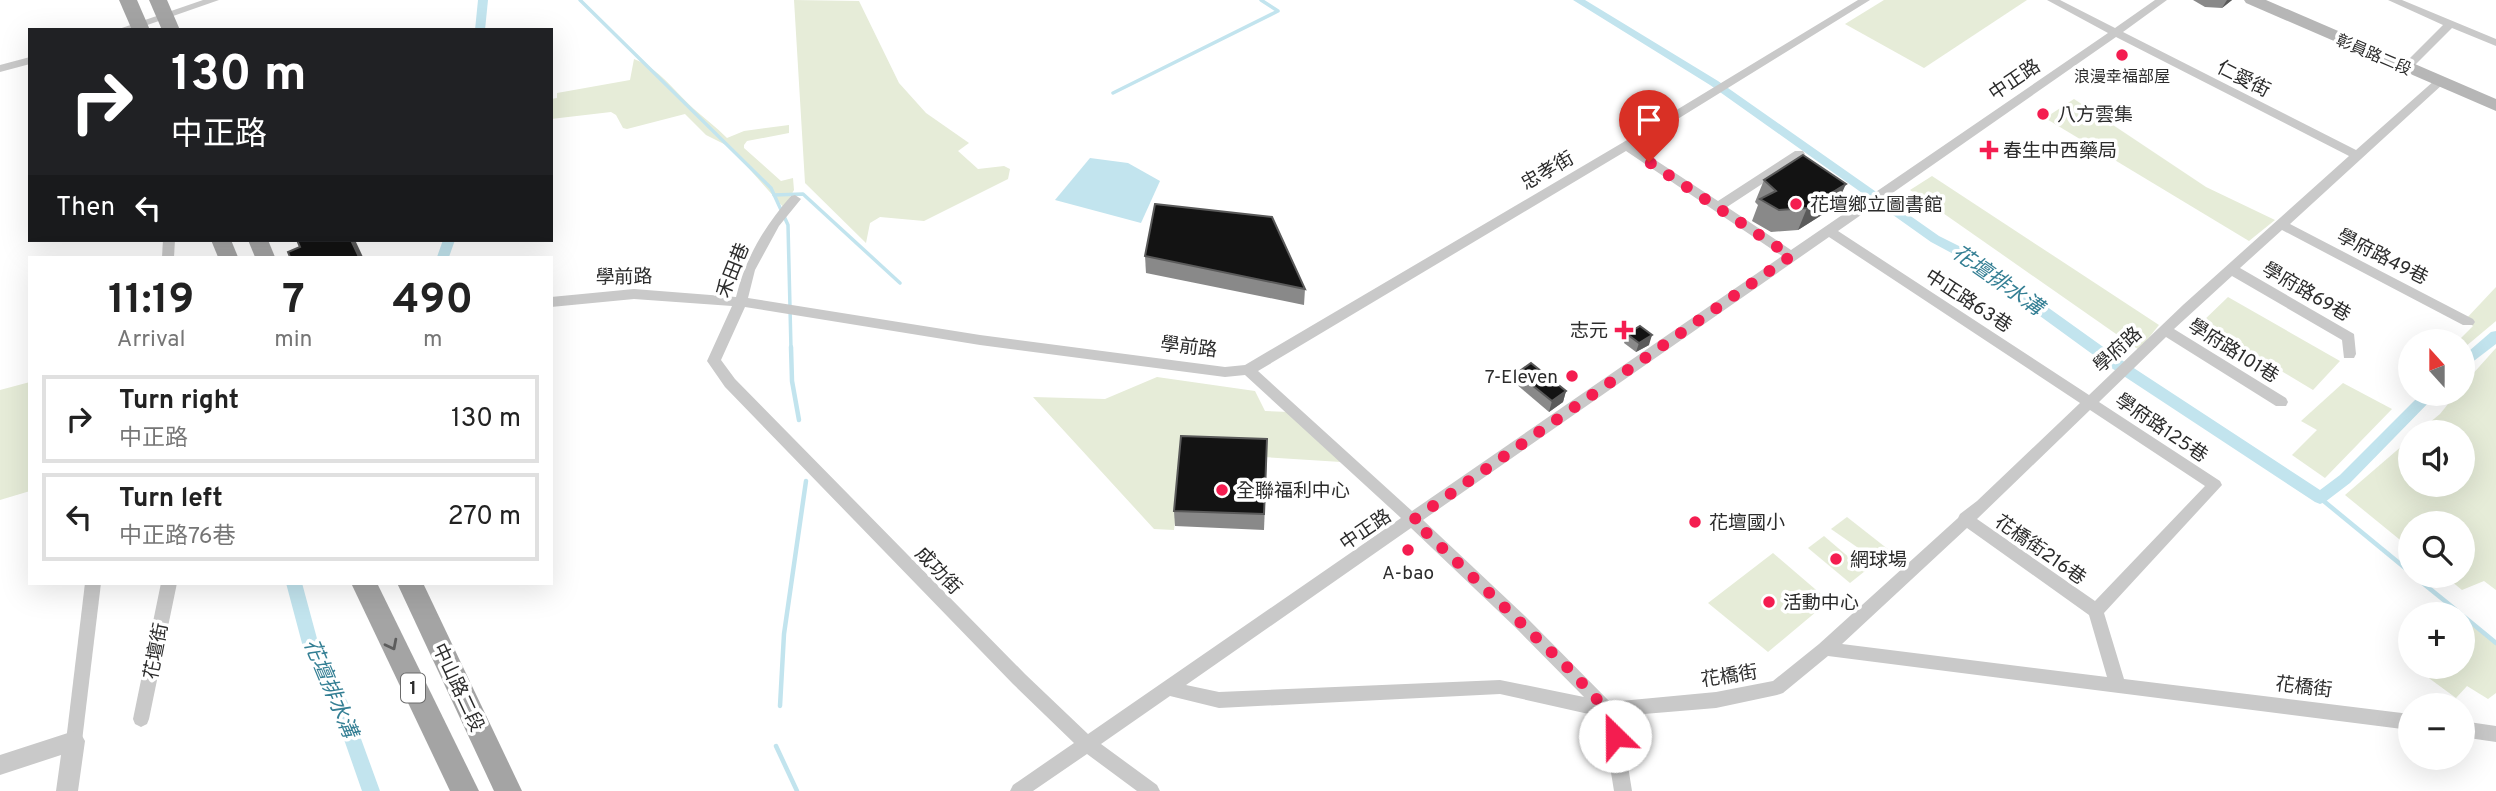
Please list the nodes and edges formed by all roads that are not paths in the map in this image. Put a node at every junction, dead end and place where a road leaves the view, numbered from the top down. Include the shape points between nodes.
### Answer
1 (128, 0) edge
2 (214, 0) edge
3 (1865, 0) edge
4 (2052, 0) edge
5 (2162, 0) edge
6 (2252, 0) edge
7 (2393, 0) edge
8 (154, 20) edge
9 (2450, 24) junction
10 (128, 28) edge
11 (2116, 32) junction
12 (2496, 43) edge
13 (28, 61) edge
14 (2406, 68) junction
15 (0, 69) edge
16 (2439, 82) junction
17 (2496, 106) edge
18 (1626, 146) junction
19 (1799, 154) edge
20 (2357, 155) junction
21 (795, 200) dead end
22 (1717, 208) junction
23 (2280, 224) junction
24 (1828, 230) junction
25 (1791, 256) junction
26 (2231, 269) junction
27 (553, 302) edge
28 (741, 302) junction
29 (2468, 321) dead end
30 (2166, 331) junction
31 (2349, 354) dead end
32 (714, 361) joint
33 (1248, 370) junction
34 (2088, 401) junction
35 (2281, 402) dead end
36 (1965, 518) junction
37 (1413, 520) junction
38 (93, 585) edge
39 (169, 585) edge
40 (366, 585) edge
41 (411, 585) edge
42 (2096, 611) junction
43 (1825, 649) junction
44 (2118, 685) junction
45 (1166, 688) junction
46 (1607, 710) junction
47 (141, 719) dead end
48 (2398, 720) edge
49 (2475, 731) edge
50 (2496, 734) edge
51 (74, 741) junction
52 (1086, 743) junction
53 (0, 765) edge
54 (67, 791) edge
55 (465, 791) edge
56 (508, 791) edge
57 (1019, 791) edge
58 (1151, 791) edge
59 (1623, 791) edge

1 - 8 main road
2 - 8 street
3 - 18 street, 忠孝街
4 - 11 street, 仁愛街
5 - 11 street, 中正路
6 - 14 main road, 彰員路二段
7 - 9 street
8 - 10 street
9 - 12 street
9 - 14 street
11 - 20 street, 仁愛街
11 - 24 street, 中正路
13 - 15 street
14 - 16 main road, 彰員路二段
16 - 17 main road, 彰員路二段
16 - 20 street, 學府路
18 - 22 street
18 - 33 street, 忠孝街
19 - 22 street
20 - 23 street, 學府路
21 - 28 street, 禾田巷 via 774,224 749,270
22 - 25 street
23 - 26 street, 學府路
23 - 29 street, 學府路49巷
24 - 25 street, 中正路
24 - 34 street, 中正路63巷
25 - 37 street, 中正路
26 - 30 street, 學府路
26 - 31 street, 學府路69巷 via 2349,338
27 - 28 street, 學前路 via 634,295
28 - 32 street, 禾田巷
28 - 33 street, 學前路 via 980,340 1225,372
30 - 34 street, 學府路
30 - 35 street, 學府路101巷
32 - 52 street, 成功街 via 928,589
33 - 37 street
34 - 36 street, 學府路
34 - 42 street, 學府路125巷 via 2215,485
36 - 42 street, 花橋街216巷
36 - 43 street, 學府路
37 - 45 street, 中正路
37 - 46 street
38 - 51 street
39 - 47 street, 花壇街
40 -> 55 main road, 中山路二段 / 1
41 - 56 main road, 中山路二段 / 1
42 - 44 street
43 - 44 street, 花橋街
43 - 46 street, 花橋街 via 1777,688 1716,701
44 - 48 street, 花橋街
45 - 46 street, 花橋街 via 1219,700 1500,687
45 - 52 street, 中正路
46 - 59 street via 1612,716
49 - 50 street
51 - 53 street
51 - 54 street
52 - 57 street, 中正路
52 - 58 street, 成功街

